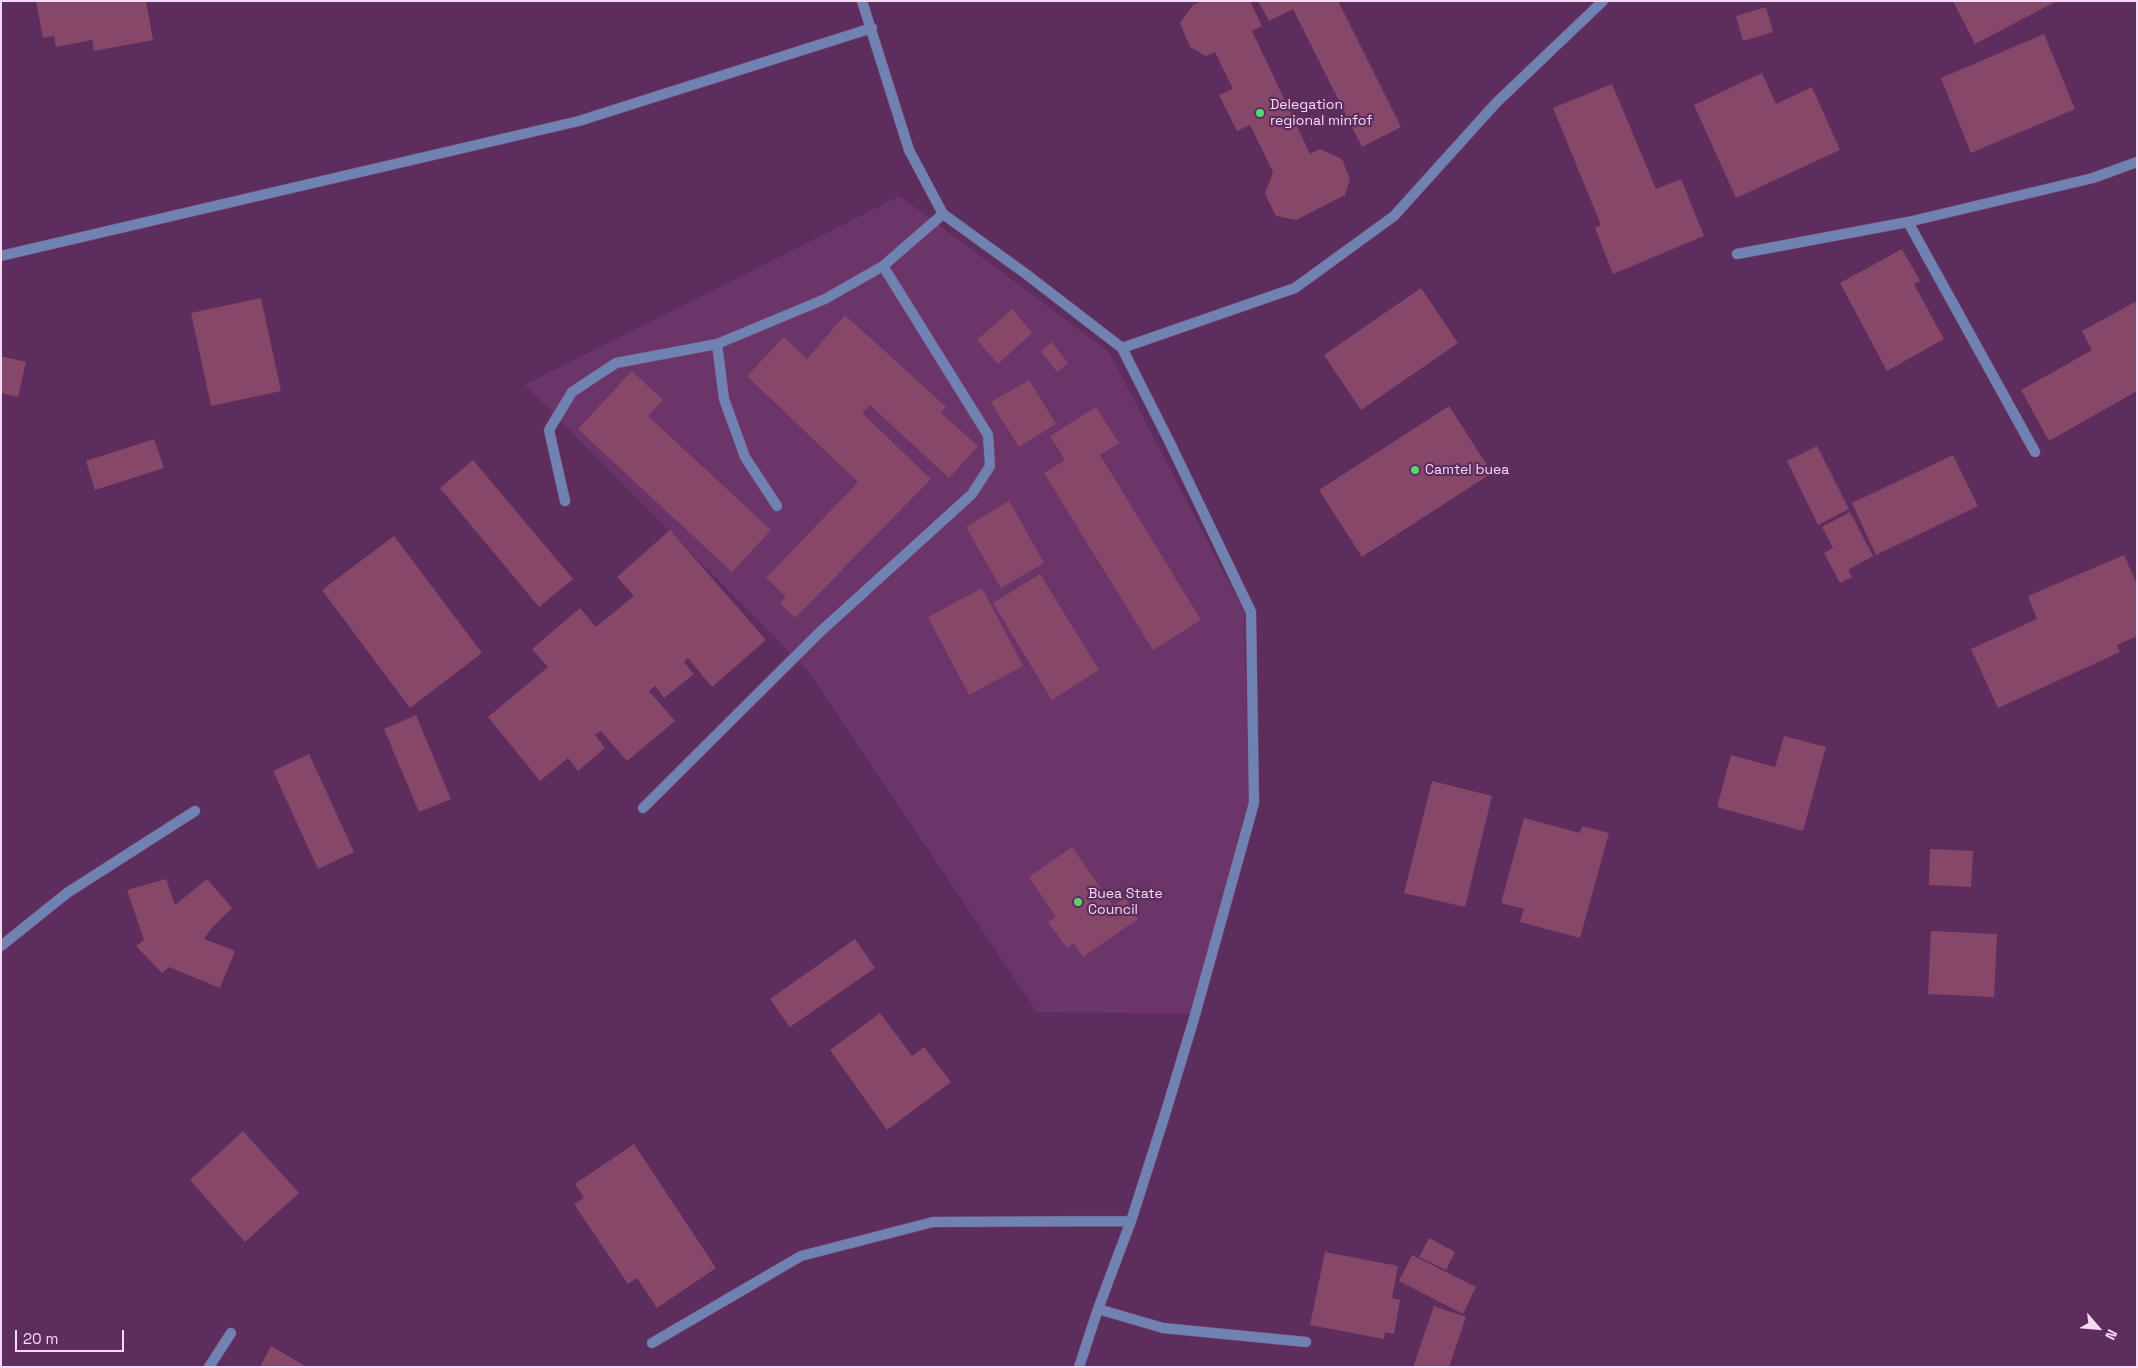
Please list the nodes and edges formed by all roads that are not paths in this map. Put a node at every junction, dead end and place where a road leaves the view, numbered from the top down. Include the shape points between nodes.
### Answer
1 (862, 1) edge
2 (1603, 1) edge
3 (872, 28) junction
4 (2137, 162) edge
5 (943, 214) junction
6 (1908, 222) junction
7 (1737, 254) dead end
8 (1, 256) edge
9 (884, 266) junction
10 (717, 344) junction
11 (1122, 348) junction
12 (2035, 452) dead end
13 (565, 501) dead end
14 (777, 506) dead end
15 (644, 808) dead end
16 (195, 811) dead end
17 (1, 946) edge
18 (1131, 1221) junction
19 (1098, 1309) junction
20 (231, 1333) dead end
21 (1306, 1342) dead end
22 (652, 1343) dead end
23 (209, 1367) edge
24 (1079, 1367) edge

1 - 3 street
2 - 11 street via 1496,103 1394,216 1295,288
3 - 5 street via 909,150
3 - 8 street via 579,121
4 - 6 street via 2093,178
5 - 9 street
5 - 11 street
6 - 7 street
6 - 12 street
9 - 10 street via 825,298
9 - 15 street via 988,435 990,466 972,494 820,632
10 - 13 street via 616,363 572,392 549,430
10 - 14 street via 724,399 745,457
11 - 18 street via 1251,612 1254,803 1193,1022
16 - 17 street via 67,893
18 - 19 street
18 - 22 street via 933,1222 801,1256
19 - 21 street via 1163,1328
19 - 24 street
20 - 23 street

